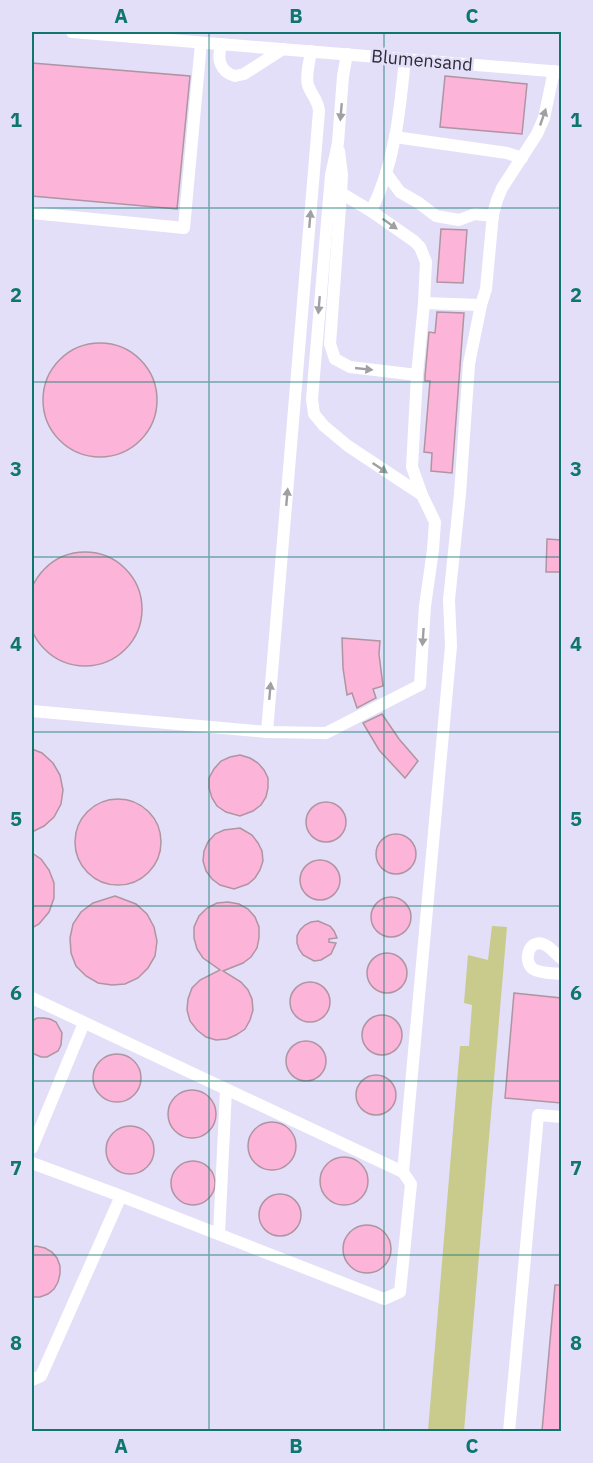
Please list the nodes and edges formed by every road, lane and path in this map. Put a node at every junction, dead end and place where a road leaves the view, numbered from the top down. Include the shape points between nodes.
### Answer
1 (72, 32) edge
2 (201, 43) junction
3 (222, 44) junction
4 (283, 49) junction
5 (311, 51) junction
6 (347, 54) junction
7 (405, 58) junction
8 (558, 72) edge
9 (395, 137) junction
10 (338, 143) junction
11 (522, 158) junction
12 (386, 173) junction
13 (342, 193) junction
14 (371, 211) junction
15 (32, 213) edge
16 (493, 216) junction
17 (424, 303) junction
18 (481, 305) junction
19 (417, 375) junction
20 (422, 495) junction
21 (32, 711) edge
22 (267, 732) junction
23 (561, 959) edge
24 (561, 974) edge
25 (32, 998) edge
26 (84, 1023) junction
27 (226, 1089) junction
28 (561, 1117) edge
29 (32, 1148) edge
30 (32, 1163) edge
31 (403, 1172) junction
32 (121, 1196) junction
33 (219, 1234) junction
34 (32, 1380) edge
35 (509, 1431) edge

1 - 2 street, Blumensand
2 - 3 street, Blumensand
2 - 15 street via 184,228
3 - 4 street, Blumensand
3 - 4 street via 220,64 235,76
4 - 5 street, Blumensand
5 - 6 street, Blumensand
22 -> 5 street via 319,111 308,81
6 - 7 street, Blumensand
6 -> 10 street
7 - 8 street, Blumensand
7 - 9 street
11 -> 8 street via 544,118
9 - 11 street
9 - 12 street
10 - 13 street
10 -> 20 street via 330,175 314,414 348,446
11 - 16 street via 502,188
12 - 14 street
12 - 16 street via 400,192 436,216 459,220 475,214
13 - 14 street
13 -> 19 street via 332,352 350,367
14 -> 17 street via 420,247 426,262
16 - 18 street
17 - 18 street
17 - 19 street
18 - 31 street via 469,364 449,600 451,646
19 - 20 street via 412,467
20 -> 22 street via 435,522 420,685 326,733
21 - 22 street
23 - 24 street via 544,944 530,947 528,953 531,968
25 - 26 street
26 - 27 street
26 - 29 street
27 - 31 street
27 - 33 street
28 - 35 street via 538,1115
30 - 32 street
31 - 33 street via 411,1184 400,1292 384,1299
32 - 33 street
32 - 34 street via 42,1376

